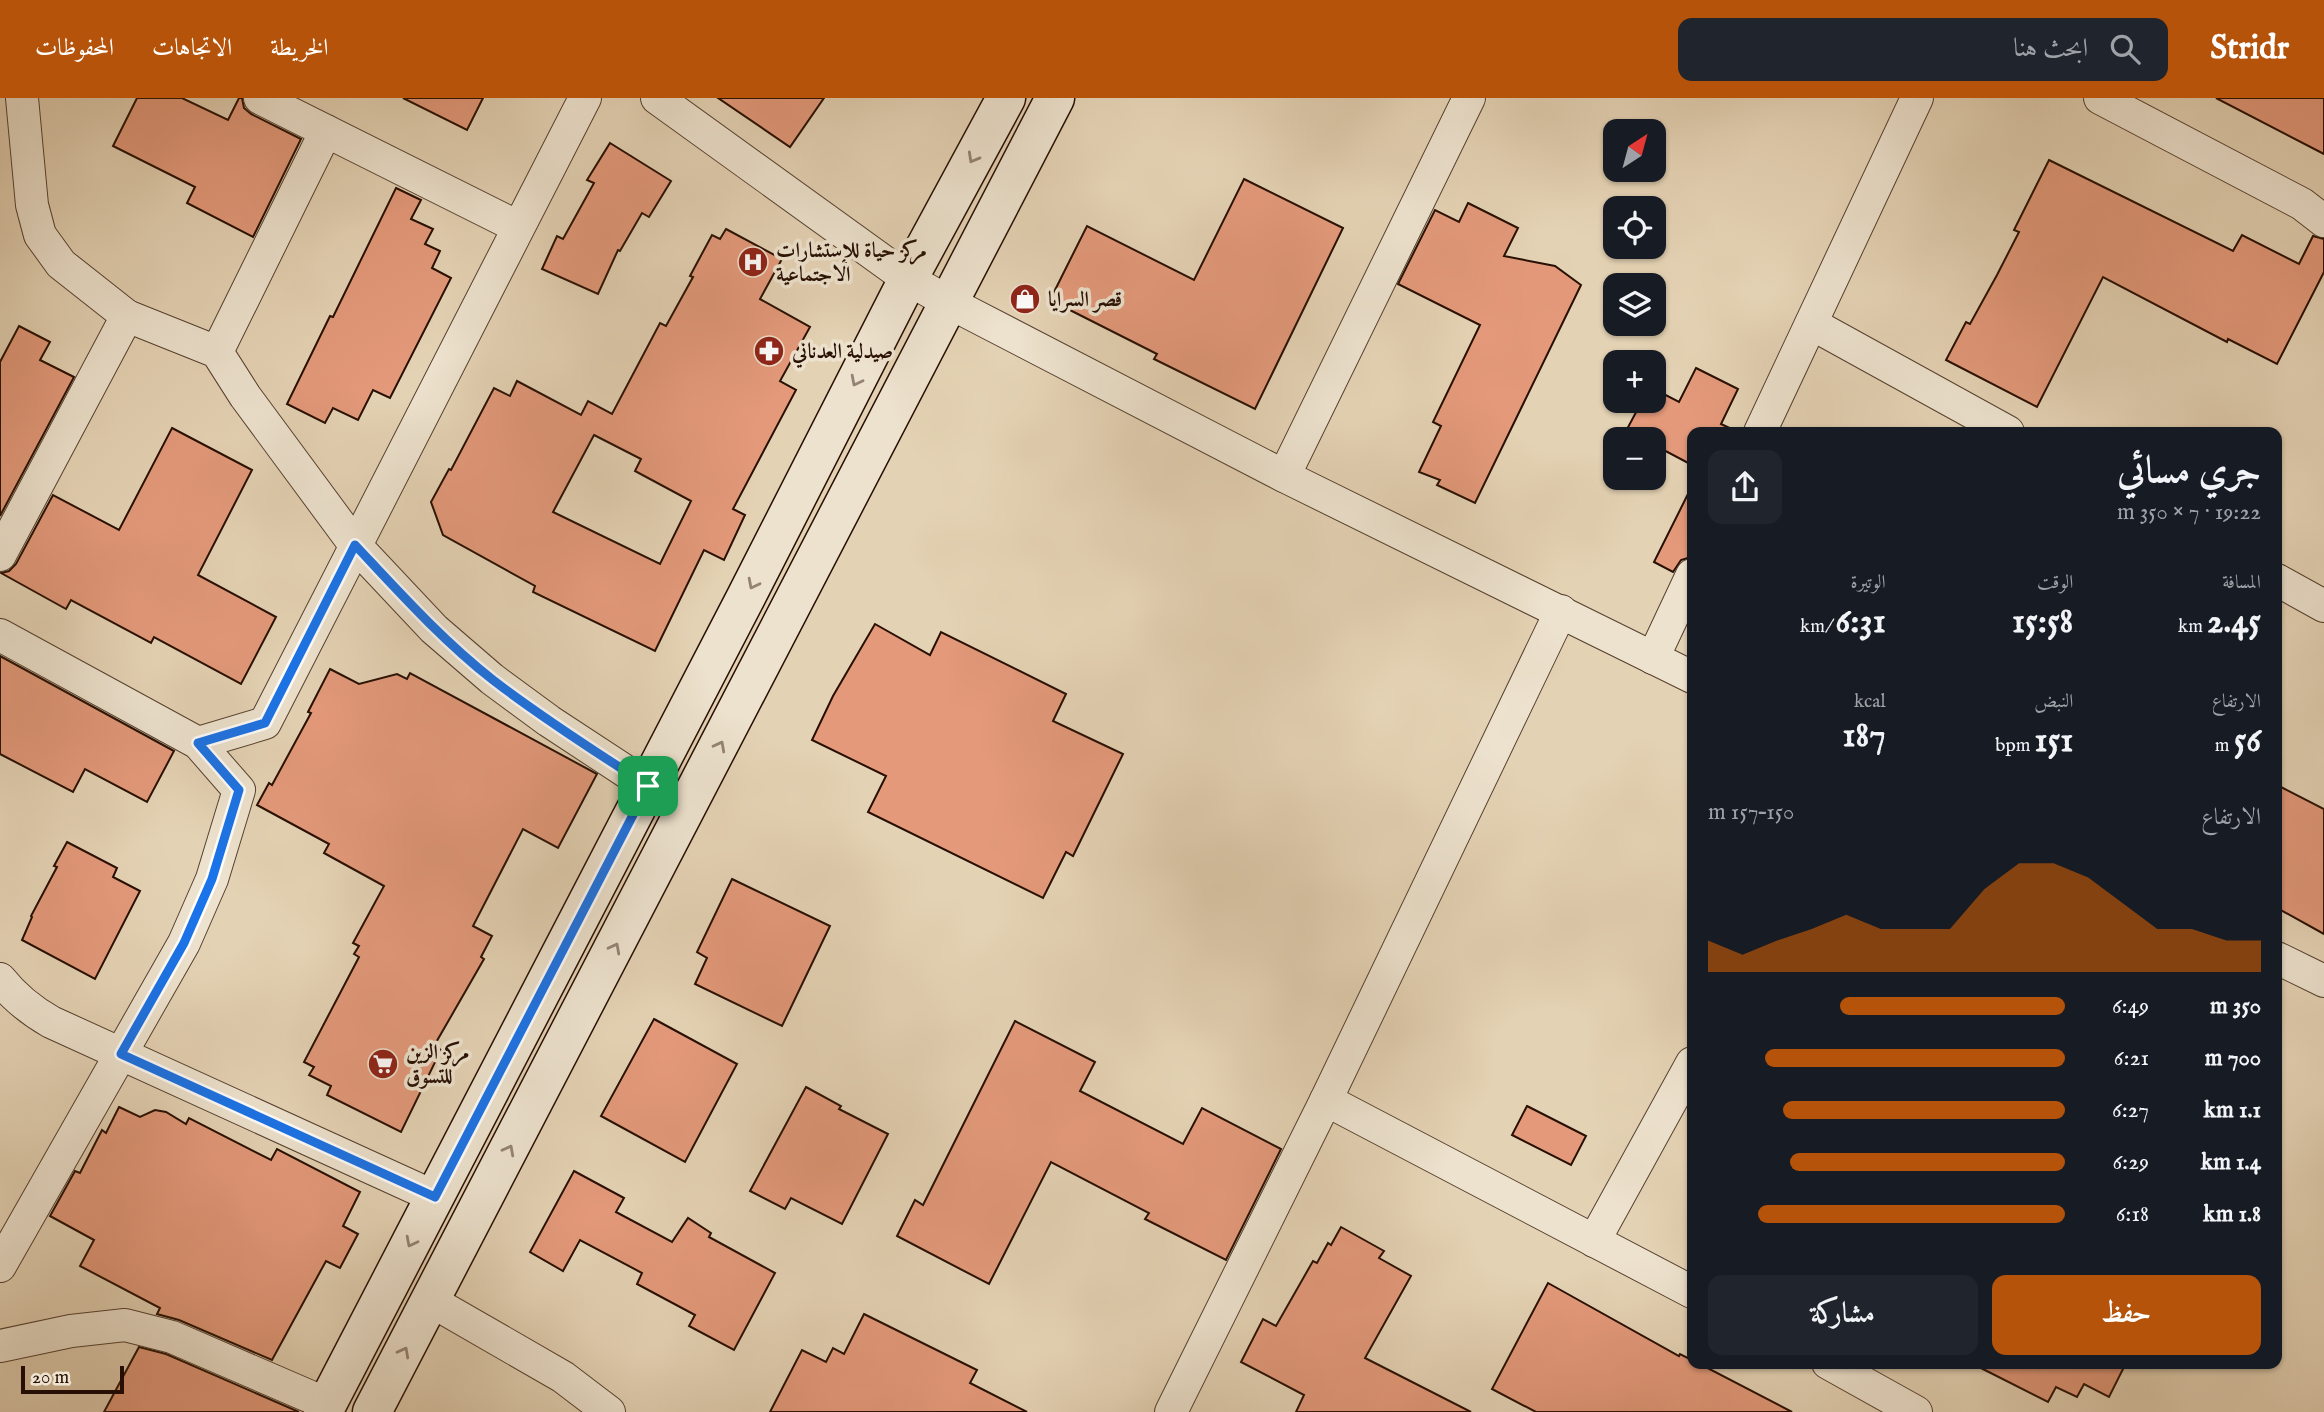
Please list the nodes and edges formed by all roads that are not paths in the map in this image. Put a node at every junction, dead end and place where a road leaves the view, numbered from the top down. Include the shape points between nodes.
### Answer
1 (22, 98) edge
2 (260, 98) edge
3 (585, 98) edge
4 (657, 98) edge
5 (1006, 98) edge
6 (1055, 98) edge
7 (1469, 98) edge
8 (1917, 98) edge
9 (2099, 98) edge
10 (326, 131) junction
11 (2324, 221) edge
12 (518, 227) junction
13 (908, 279) junction
14 (950, 303) junction
15 (127, 316) junction
16 (1812, 324) junction
17 (217, 352) junction
18 (1762, 427) edge
19 (1999, 427) edge
20 (1284, 476) junction
21 (355, 545) junction
22 (0, 555) edge
23 (2282, 583) edge
24 (1687, 586) edge
25 (2324, 606) edge
26 (1560, 611) junction
27 (0, 635) edge
28 (1653, 657) junction
29 (1687, 674) edge
30 (198, 743) junction
31 (648, 786) junction
32 (2282, 960) edge
33 (0, 979) edge
34 (2324, 981) edge
35 (121, 1054) junction
36 (1687, 1072) edge
37 (1326, 1100) junction
38 (435, 1197) junction
39 (1594, 1241) junction
40 (0, 1266) edge
41 (1687, 1289) edge
42 (431, 1301) junction
43 (0, 1346) edge
44 (1839, 1369) edge
45 (325, 1408) edge
46 (372, 1412) edge
47 (609, 1412) edge
48 (1171, 1412) edge
49 (1916, 1412) edge

1 - 15 street via 32,205 40,235 61,264
2 - 10 street
3 - 12 street
4 - 13 street
5 -> 13 street
6 - 14 street
7 - 20 street
8 - 16 street
9 - 11 street via 2302,204
10 - 12 street
10 - 17 street
12 - 21 street
13 - 14 street
13 -> 31 street
14 - 20 street
42 -> 14 street
15 - 17 street
15 - 22 street
16 - 18 street
16 - 19 street
17 - 21 street
20 - 26 street
21 - 30 street via 265,723
21 - 31 street via 434,629 492,679
23 - 25 street
24 - 28 street
26 - 28 street
26 - 37 street
27 - 30 street
28 - 29 street
30 - 35 street via 239,790 212,879 184,943
31 - 38 street
32 - 34 street
33 - 35 street via 29,1009
35 - 38 street
35 - 40 street
36 - 39 street
37 - 39 street
37 - 48 street
38 -> 45 street
39 - 41 street
46 -> 42 street
42 - 47 street via 563,1377
43 - 45 street via 125,1325 172,1338
44 - 49 street

